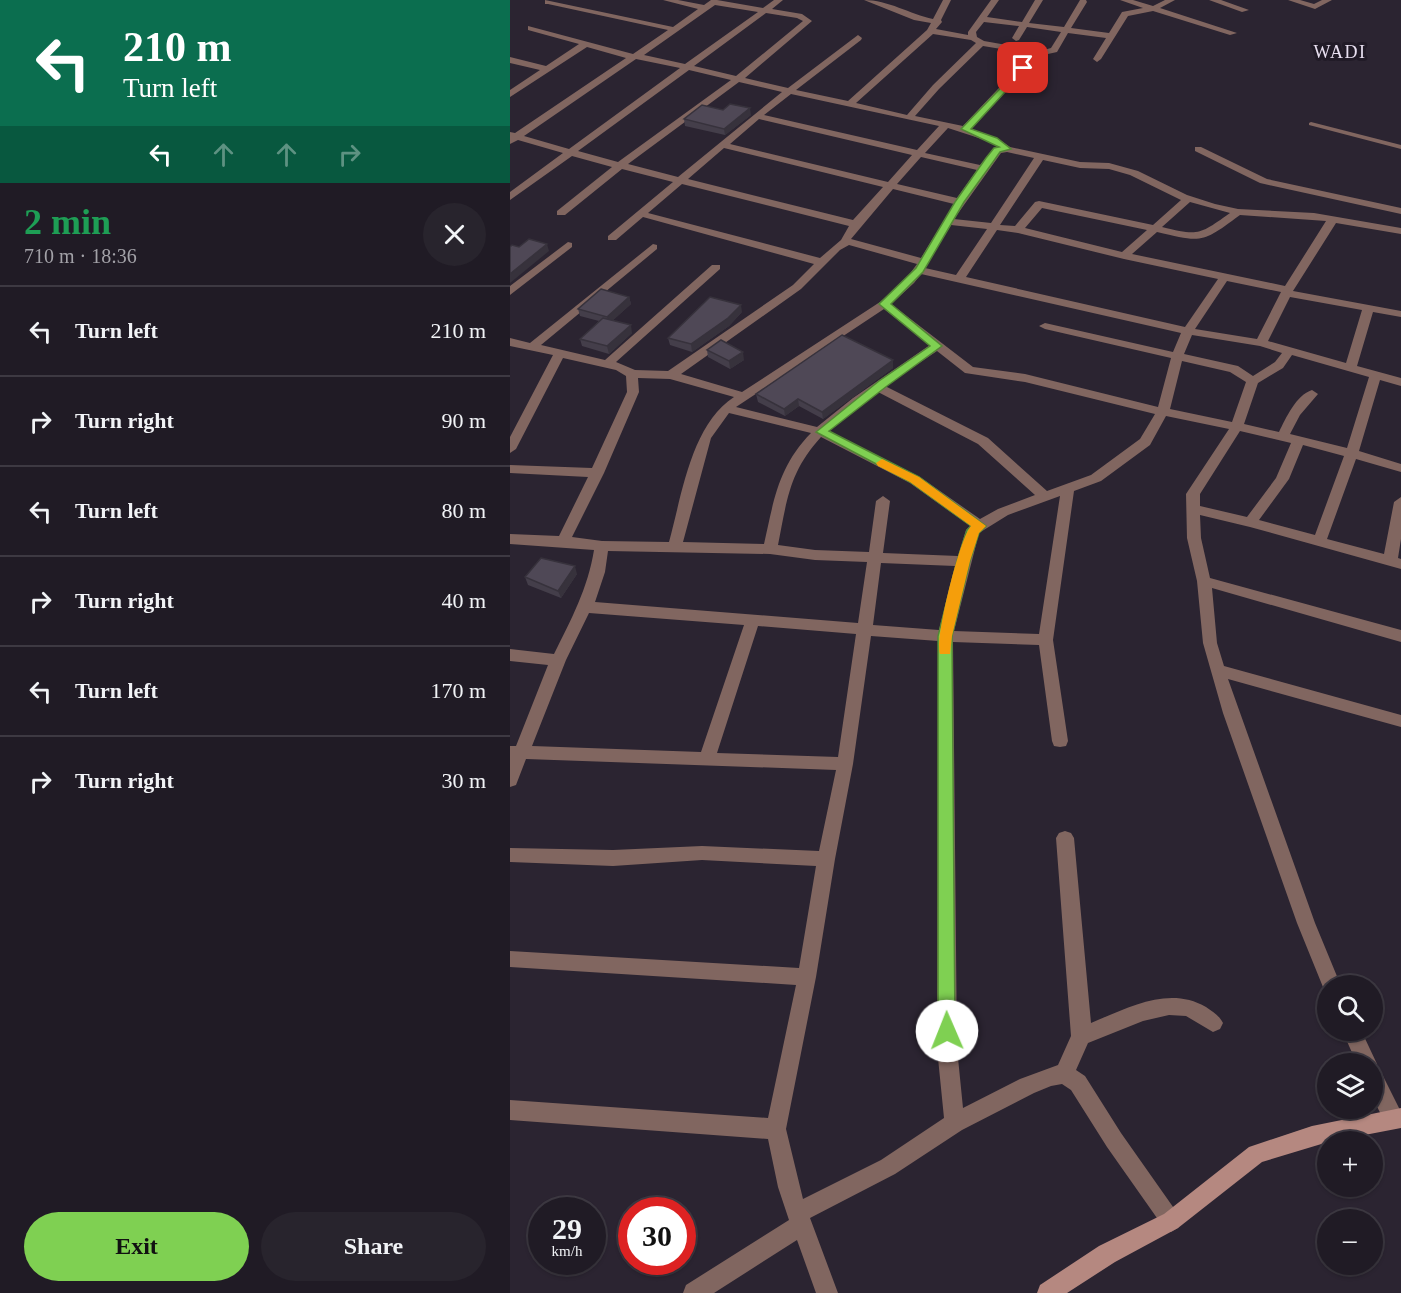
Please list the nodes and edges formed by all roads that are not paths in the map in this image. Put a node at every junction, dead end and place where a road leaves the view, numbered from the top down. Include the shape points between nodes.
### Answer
1 (667, 0) edge
2 (779, 0) edge
3 (868, 0) edge
4 (947, 0) edge
5 (995, 0) edge
6 (1039, 0) edge
7 (1124, 0) edge
8 (1171, 0) edge
9 (1213, 0) edge
10 (1292, 0) edge
11 (1328, 0) edge
12 (548, 2) dead end
13 (1083, 2) dead end
14 (890, 4) edge
15 (704, 8) junction
16 (765, 9) junction
17 (1153, 9) junction
18 (1245, 10) dead end
19 (982, 19) junction
20 (938, 22) junction
21 (1025, 24) junction
22 (531, 28) dead end
23 (673, 29) junction
24 (1067, 30) junction
25 (932, 31) junction
26 (1233, 33) dead end
27 (1110, 36) junction
28 (858, 38) dead end
29 (1016, 38) dead end
30 (977, 40) junction
31 (585, 44) junction
32 (1039, 53) junction
33 (635, 56) junction
34 (1096, 59) dead end
35 (510, 60) edge
36 (687, 67) junction
37 (548, 69) junction
38 (739, 78) junction
39 (789, 90) junction
40 (510, 94) edge
41 (850, 104) junction
42 (757, 116) junction
43 (909, 118) junction
44 (1311, 124) dead end
45 (945, 125) junction
46 (965, 129) junction
47 (512, 137) edge
48 (723, 145) junction
49 (1401, 147) edge
50 (1007, 149) junction
51 (1198, 149) dead end
52 (570, 153) junction
53 (917, 155) junction
54 (1040, 157) junction
55 (619, 166) junction
56 (983, 169) junction
57 (680, 182) junction
58 (888, 186) junction
59 (510, 197) edge
60 (1188, 199) junction
61 (960, 202) junction
62 (1401, 211) edge
63 (1238, 212) junction
64 (561, 213) dead end
65 (642, 214) junction
66 (1333, 219) junction
67 (948, 221) junction
68 (855, 224) junction
69 (994, 228) junction
70 (1152, 228) junction
71 (1018, 230) junction
72 (1401, 231) edge
73 (612, 238) dead end
74 (847, 241) junction
75 (568, 245) dead end
76 (653, 247) dead end
77 (1124, 256) junction
78 (821, 262) junction
79 (922, 266) junction
80 (716, 267) dead end
81 (1225, 276) junction
82 (959, 279) junction
83 (1288, 291) junction
84 (510, 292) edge
85 (884, 304) junction
86 (1368, 308) junction
87 (1401, 314) edge
88 (1045, 326) dead end
89 (1188, 331) junction
90 (510, 342) edge
91 (1261, 343) junction
92 (937, 346) junction
93 (532, 347) junction
94 (1290, 350) junction
95 (560, 353) junction
96 (1178, 354) junction
97 (607, 364) junction
98 (1351, 367) junction
99 (632, 374) junction
100 (1376, 374) junction
101 (671, 375) junction
102 (1253, 381) junction
103 (1401, 382) edge
104 (878, 387) junction
105 (1312, 394) dead end
106 (743, 396) junction
107 (726, 408) junction
108 (1163, 411) junction
109 (1237, 426) junction
110 (821, 432) junction
111 (1282, 436) junction
112 (1298, 441) junction
113 (510, 449) edge
114 (1352, 453) junction
115 (1401, 468) edge
116 (510, 469) edge
117 (597, 473) junction
118 (1068, 489) junction
119 (1045, 497) junction
120 (883, 501) dead end
121 (1401, 502) edge
122 (1192, 509) junction
123 (1250, 522) junction
124 (980, 526) junction
125 (510, 539) edge
126 (563, 541) junction
127 (1319, 542) junction
128 (675, 545) junction
129 (602, 546) junction
130 (770, 549) junction
131 (873, 559) junction
132 (963, 561) junction
133 (1395, 562) edge
134 (1204, 581) junction
135 (586, 607) junction
136 (753, 620) junction
137 (863, 630) junction
138 (945, 636) junction
139 (1401, 636) edge
140 (1047, 640) junction
141 (510, 655) edge
142 (558, 660) junction
143 (1218, 670) junction
144 (1401, 722) edge
145 (1060, 741) dead end
146 (515, 752) edge
147 (706, 760) junction
148 (845, 764) junction
149 (510, 780) edge
150 (1065, 838) dead end
151 (510, 855) edge
152 (826, 859) junction
153 (510, 959) edge
154 (1328, 975) edge
155 (807, 977) junction
156 (1213, 1023) dead end
157 (1081, 1036) junction
158 (1064, 1074) junction
159 (1383, 1094) edge
160 (510, 1110) edge
161 (1398, 1119) edge
162 (955, 1123) junction
163 (776, 1129) junction
164 (799, 1219) junction
165 (1171, 1221) junction
166 (694, 1293) edge
167 (827, 1293) edge
168 (1048, 1293) edge

1 - 15 street
2 - 16 street
3 - 14 street
4 - 20 street
5 - 19 street
6 - 21 street
7 - 17 street
8 - 17 street
9 - 18 street
10 - 11 street via 1315,7
12 - 23 street
13 - 24 street
14 - 20 street
15 - 16 street via 714,2
15 - 23 street
16 - 36 street
16 - 38 street via 808,21
17 - 26 street
17 - 27 street via 1125,14
19 - 21 street
19 - 30 street via 972,32
20 - 25 street
21 - 24 street
21 - 29 street
22 - 31 street
23 - 33 street
24 - 27 street
24 - 32 street via 1054,50
25 - 30 street
25 - 41 street
27 - 34 street
28 - 39 street
30 - 32 street
30 - 43 street
31 - 33 street
31 - 37 street
32 - 46 street
33 - 36 street
33 - 47 street
35 - 37 street
36 - 38 street
36 - 52 street
37 - 40 street
38 - 39 street
38 - 55 street
39 - 41 street
39 - 42 street
41 - 43 street
42 - 48 street
42 - 53 street
43 - 45 street
44 - 49 lane
45 - 46 street
45 - 53 street
46 - 50 street
47 - 52 street
48 - 57 street
48 - 58 street
50 - 54 street
50 - 56 street via 998,150
51 - 62 street via 1264,181
52 - 55 street
52 - 59 street
53 - 56 street
53 - 58 street
54 - 60 street via 1134,173
54 - 69 street
55 - 57 street
55 - 64 street
56 - 61 street
57 - 65 street
57 - 68 street
58 - 61 street
58 - 68 street
60 - 63 street
60 - 70 street
61 - 67 street
63 - 66 street
63 - 70 street via 1206,236 1190,237
65 - 73 street
65 - 78 street
66 - 72 street
66 - 83 street
67 - 69 street
67 - 79 street
68 - 74 street
69 - 71 street
69 - 82 street
70 - 71 street via 1039,204
70 - 77 street
71 - 77 street
74 - 78 street
74 - 79 street
75 - 84 street
76 - 93 street
77 - 81 street
78 - 101 street via 797,287
79 - 82 street
79 - 85 street
80 - 97 street
81 - 83 street
81 - 89 street
82 - 89 street
83 - 86 street
83 - 91 street
85 - 92 street
85 - 106 street
86 - 87 street
86 - 98 street
88 - 96 street
89 - 91 street
89 - 96 street
90 - 93 street
91 - 94 street
92 - 104 street
92 - 108 street via 956,362 977,372 1009,375
93 - 95 street
94 - 98 street
94 - 102 street via 1279,365
95 - 97 street
95 - 113 street
96 - 102 street via 1234,369
96 - 108 street
97 - 99 street
98 - 100 street
99 - 101 street
99 - 117 street via 633,392
100 - 103 street
100 - 114 street
101 - 106 street
102 - 109 street
104 - 110 street
104 - 119 street via 983,441
105 - 111 street
106 - 107 street
107 - 110 street
107 - 128 street via 705,438
108 - 109 street
108 - 118 street via 1145,442 1096,478
109 - 111 street
109 - 122 street via 1193,494
110 - 124 street via 915,480
110 - 130 street via 792,465
111 - 112 street
112 - 114 street
112 - 123 street via 1281,479
114 - 115 street
114 - 127 street
116 - 117 street
117 - 126 street
118 - 119 street
118 - 140 street
119 - 124 street via 1003,512
120 - 131 street
121 - 133 street
122 - 123 street
122 - 134 street
123 - 127 street
124 - 132 street via 973,530
125 - 126 street
126 - 129 street
127 - 133 street
128 - 129 street
128 - 130 street
129 - 135 street
130 - 131 street
131 - 132 street
131 - 137 street via 873,581
132 - 138 street
134 - 139 street
134 - 143 street via 1210,643
135 - 136 street
135 - 142 street
136 - 137 street
136 - 147 street
137 - 138 street
137 - 148 street
138 - 140 street
138 - 162 street via 947,1048
140 - 145 street
141 - 142 street
142 - 146 street
143 - 144 street
143 - 154 street via 1278,846
146 - 147 street
146 - 149 street
147 - 148 street
148 - 152 street
150 - 157 street
151 - 152 street via 613,858 702,853
152 - 155 street
153 - 155 street
155 - 163 street
156 - 157 street via 1197,1011 1179,1006 1138,1014
157 - 158 street
158 - 162 street via 1050,1076
158 - 165 street via 1078,1083
159 - 161 street
160 - 163 street
161 - 165 street via 1312,1136 1256,1154
162 - 164 street
163 - 164 street
164 - 166 street
164 - 167 street
165 - 168 street via 1107,1254

